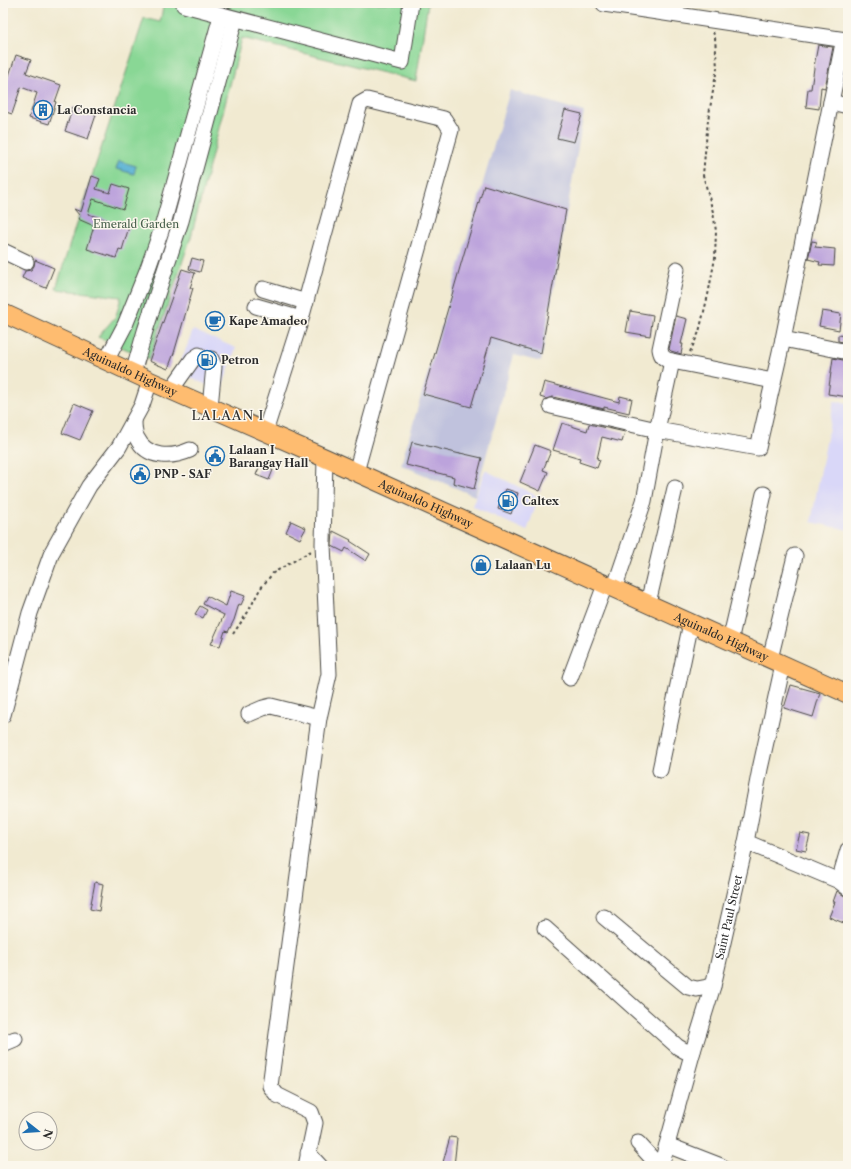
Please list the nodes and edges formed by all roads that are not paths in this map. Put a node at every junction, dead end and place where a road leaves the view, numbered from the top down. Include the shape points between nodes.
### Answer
1 (184, 3) edge
2 (412, 3) edge
3 (604, 4) edge
4 (681, 9) edge
5 (228, 18) junction
6 (847, 39) edge
7 (831, 102) junction
8 (848, 106) edge
9 (3, 251) edge
10 (26, 262) dead end
11 (677, 269) dead end
12 (263, 289) dead end
13 (306, 302) junction
14 (256, 306) dead end
15 (3, 313) edge
16 (301, 319) junction
17 (783, 339) junction
18 (848, 352) edge
19 (106, 361) junction
20 (678, 362) junction
21 (133, 373) junction
22 (773, 380) junction
23 (150, 381) junction
24 (171, 390) junction
25 (551, 406) dead end
26 (210, 407) junction
27 (134, 420) junction
28 (657, 430) junction
29 (265, 432) junction
30 (190, 450) dead end
31 (325, 458) junction
32 (356, 472) junction
33 (675, 488) dead end
34 (764, 494) dead end
35 (795, 556) dead end
36 (610, 587) junction
37 (648, 603) junction
38 (691, 623) junction
39 (730, 641) junction
40 (777, 662) junction
41 (570, 678) dead end
42 (848, 694) edge
43 (249, 714) dead end
44 (3, 715) edge
45 (319, 718) junction
46 (660, 770) dead end
47 (746, 842) junction
48 (848, 850) edge
49 (843, 884) edge
50 (604, 917) dead end
51 (545, 928) dead end
52 (713, 986) junction
53 (693, 1051) junction
54 (638, 1143) dead end
55 (667, 1145) junction
56 (307, 1160) edge
57 (320, 1166) edge
58 (660, 1166) edge
59 (721, 1166) edge

1 - 5 street
2 - 5 street via 402,62
3 - 4 street
4 - 6 street via 708,20
5 - 19 street via 148,268
5 - 21 street via 182,221
6 - 7 street via 842,48
7 - 8 street
7 - 17 street
9 - 10 street
11 - 20 street via 660,349 667,361
12 - 13 street
13 - 16 street
13 - 32 street via 360,104 367,100 444,119 451,130
14 - 16 street
15 - 19 main road, Aguinaldo Highway
16 - 29 street
17 - 18 street
17 - 22 street
19 - 21 main road, Aguinaldo Highway
20 - 22 street
20 - 28 street
21 - 23 main road, Aguinaldo Highway
22 - 28 street via 758,448
23 - 24 main road, Aguinaldo Highway
23 - 27 street
24 - 26 main road, Aguinaldo Highway
24 - 26 street via 193,358 205,357 214,366
25 - 28 street
26 - 29 main road, Aguinaldo Highway
27 - 30 street via 137,438 150,452 170,456
27 - 44 street via 119,447 89,486 52,552 30,613
28 - 36 street via 644,501
29 - 31 main road, Aguinaldo Highway
31 - 32 main road, Aguinaldo Highway
31 - 45 street via 322,544 329,674
32 - 36 main road, Aguinaldo Highway
33 - 37 street
34 - 39 street
35 - 40 street, Saint Paul Street
36 - 37 main road, Aguinaldo Highway
36 - 41 street
37 - 38 main road, Aguinaldo Highway
38 - 39 main road, Aguinaldo Highway
38 - 46 street
39 - 40 main road, Aguinaldo Highway
40 - 42 main road, Aguinaldo Highway
40 - 47 street, Saint Paul Street
43 - 45 street via 271,706
45 - 56 street via 270,1086 277,1095 311,1112 314,1123
47 - 49 street
47 - 52 street, Saint Paul Street
48 - 49 street
50 - 52 street via 688,987 697,989
51 - 53 street via 678,1047 684,1051
52 - 53 street, Saint Paul Street
53 - 55 street, Saint Paul Street
54 - 58 street
55 - 58 street, Saint Paul Street
55 - 59 street
56 - 57 street

